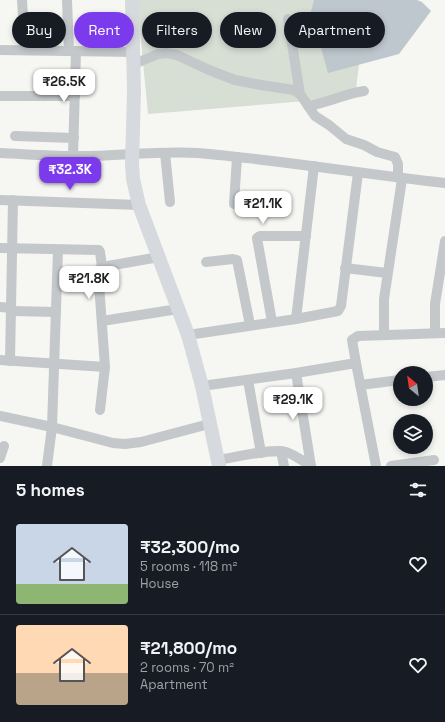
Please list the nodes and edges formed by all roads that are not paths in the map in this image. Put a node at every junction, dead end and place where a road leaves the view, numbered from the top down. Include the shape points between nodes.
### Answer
1 (22, 0) edge
2 (67, 0) edge
3 (132, 0) edge
4 (293, 48) edge
5 (0, 50) edge
6 (25, 50) junction
7 (73, 51) junction
8 (134, 58) junction
9 (364, 91) dead end
10 (300, 94) junction
11 (0, 96) edge
12 (75, 96) junction
13 (308, 106) junction
14 (15, 136) dead end
15 (74, 138) junction
16 (0, 153) edge
17 (165, 153) junction
18 (133, 154) junction
19 (73, 156) junction
20 (237, 157) junction
21 (314, 166) junction
22 (358, 173) junction
23 (400, 178) junction
24 (445, 183) edge
25 (0, 200) edge
26 (13, 200) junction
27 (170, 202) dead end
28 (234, 204) dead end
29 (139, 205) junction
30 (306, 236) junction
31 (445, 240) edge
32 (0, 248) edge
33 (12, 248) junction
34 (58, 250) junction
35 (159, 256) junction
36 (206, 262) dead end
37 (102, 267) junction
38 (345, 268) junction
39 (387, 273) junction
40 (442, 281) edge
41 (0, 307) edge
42 (11, 309) junction
43 (178, 309) junction
44 (56, 312) junction
45 (296, 319) junction
46 (102, 321) junction
47 (272, 322) junction
48 (250, 325) junction
49 (440, 333) edge
50 (188, 335) junction
51 (384, 335) junction
52 (5, 360) edge
53 (356, 363) junction
54 (54, 364) junction
55 (105, 367) junction
56 (296, 373) junction
57 (445, 375) edge
58 (433, 376) edge
59 (248, 380) junction
60 (393, 381) edge
61 (360, 385) junction
62 (202, 386) junction
63 (100, 410) dead end
64 (0, 416) edge
65 (209, 424) junction
66 (52, 427) junction
67 (4, 446) dead end
68 (281, 452) junction
69 (261, 453) junction
70 (0, 458) edge
71 (434, 460) dead end
72 (218, 463) edge
73 (47, 466) edge
74 (284, 466) edge
75 (311, 466) edge
76 (376, 466) edge
77 (391, 466) edge

1 - 6 street
2 - 7 street
3 - 8 street
4 - 10 street
5 - 6 street
6 - 7 street
7 - 8 street
7 - 12 street
8 - 10 street via 166,53 177,55 235,80 294,90
8 - 18 street
9 - 13 street
10 - 13 street
11 - 12 street
12 - 15 street
13 - 23 street via 317,118 346,139 395,157
14 - 15 street
15 - 19 street
16 - 19 street
17 - 18 street
17 - 20 street
17 - 27 street
18 - 19 street
18 - 29 street via 133,179
20 - 21 street
20 - 28 street
21 - 22 street
21 - 30 street
22 - 23 street
22 - 38 street
23 - 24 street
23 - 39 street
25 - 26 street
26 - 29 street
26 - 33 street
29 - 35 street
30 - 45 street
30 - 47 street via 257,238
31 - 40 street
32 - 33 street
33 - 34 street
33 - 42 street
34 - 37 street via 99,250
34 - 44 street
35 - 37 street
35 - 43 street
36 - 48 street via 237,260
37 - 46 street via 98,270
38 - 39 street
38 - 45 street via 341,306 338,311
39 - 51 street
40 - 49 street via 435,304
41 - 42 street
42 - 44 street
42 - 52 street
43 - 46 street
43 - 50 street
44 - 54 street
45 - 47 street
46 - 55 street
47 - 48 street
48 - 50 street
49 - 51 street
50 - 62 street
51 - 53 street via 354,337 352,343
52 - 54 street
53 - 56 street
53 - 61 street
54 - 55 street
54 - 66 street
55 - 63 street
56 - 59 street
56 - 75 street
57 - 58 street
59 - 62 street
59 - 69 street
60 - 61 street
61 - 76 street
62 - 65 street
64 - 66 street
65 - 66 street via 125,444
65 - 72 street
66 - 73 street
67 - 70 street
68 - 69 street
68 - 74 street
68 - 75 street
69 - 72 street
71 - 77 street

